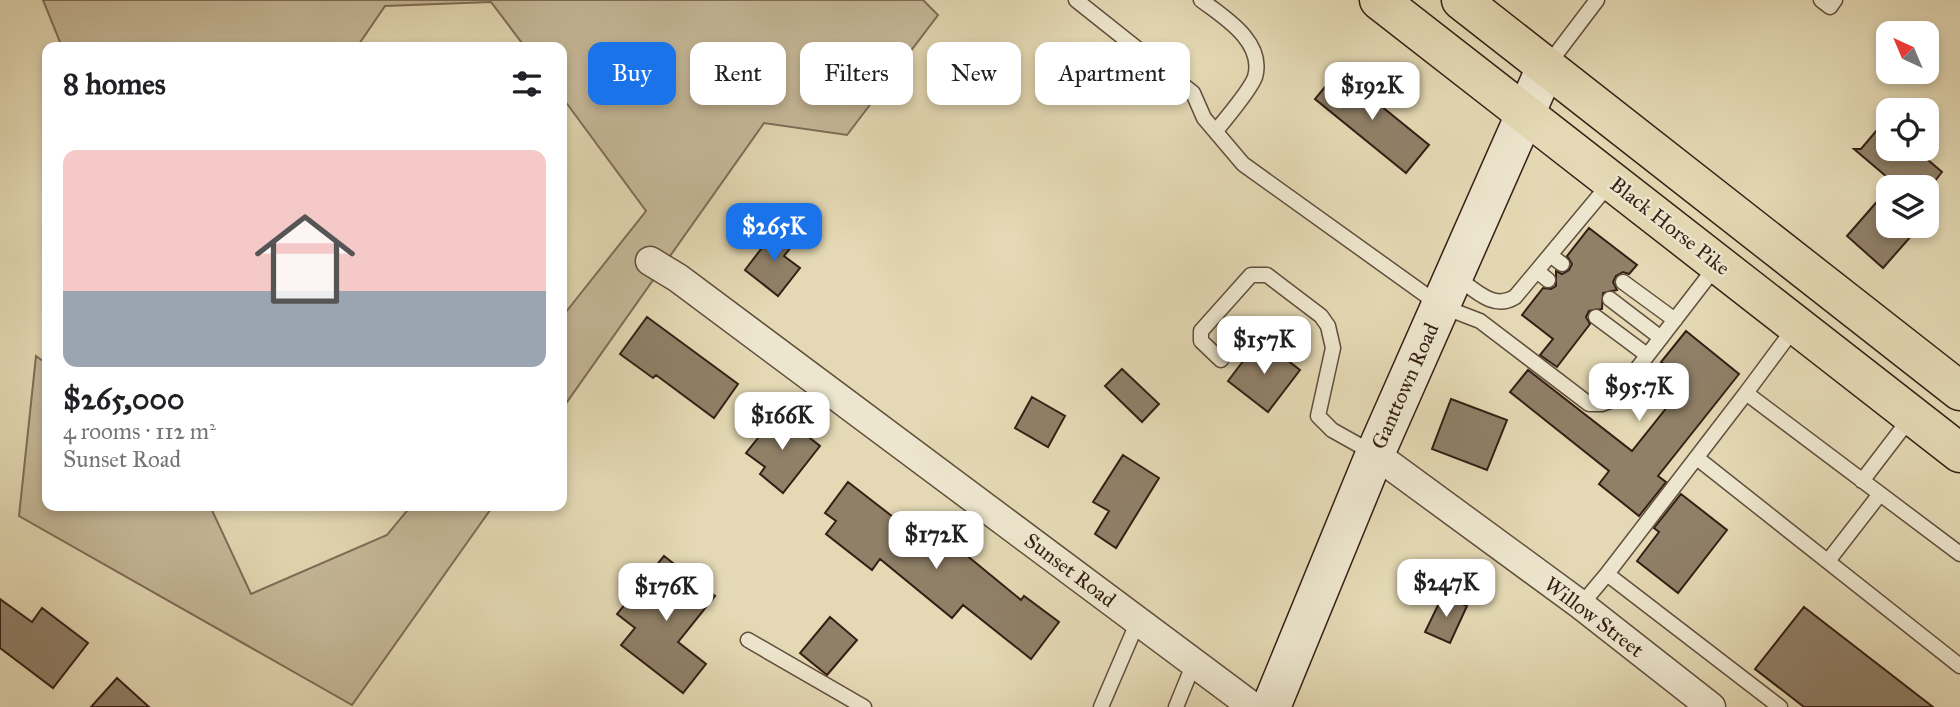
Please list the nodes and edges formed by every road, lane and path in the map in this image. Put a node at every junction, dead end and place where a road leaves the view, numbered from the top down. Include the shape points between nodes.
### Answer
1 (1076, 0) edge
2 (1201, 0) edge
3 (1379, 0) edge
4 (1461, 0) edge
5 (1597, 0) edge
6 (1821, 0) edge
7 (1835, 0) edge
8 (1546, 67) junction
9 (1526, 114) junction
10 (1216, 131) junction
11 (1612, 181) junction
12 (650, 261) dead end
13 (1718, 264) junction
14 (1623, 282) dead end
15 (1447, 291) junction
16 (1610, 299) dead end
17 (1596, 317) dead end
18 (1675, 320) junction
19 (1797, 325) junction
20 (1661, 338) junction
21 (1647, 355) junction
22 (1221, 360) dead end
23 (1960, 391) edge
24 (1746, 393) junction
25 (1912, 415) junction
26 (1960, 453) edge
27 (1375, 454) junction
28 (1697, 458) junction
29 (1862, 481) junction
30 (1880, 494) junction
31 (1960, 554) edge
32 (1828, 561) junction
33 (1606, 573) junction
34 (1581, 605) junction
35 (1138, 621) junction
36 (748, 640) dead end
37 (1194, 663) junction
38 (1960, 666) edge
39 (864, 707) edge
40 (1101, 707) edge
41 (1176, 707) edge
42 (1252, 707) edge
43 (1271, 707) edge
44 (1711, 707) edge
45 (1780, 707) edge

1 - 10 lane via 1193,93 1204,118
2 - 10 lane via 1232,23 1253,48 1255,76
3 - 9 highway, Black Horse Pike
4 - 8 highway
5 - 8 lane
6 - 7 lane via 1830,7
8 - 9 street, Ganttown Road
8 - 23 highway
9 - 11 highway, Black Horse Pike
9 - 15 street, Ganttown Road
10 - 15 lane via 1242,164
11 - 13 highway, Black Horse Pike
11 - 15 lane via 1556,260 1515,297 1495,303
12 - 35 street, Sunset Road
13 - 18 lane
13 - 19 highway, Black Horse Pike
14 - 18 lane
15 - 21 lane via 1589,404 1613,400
15 - 27 street, Ganttown Road
16 - 20 lane
17 - 21 lane
18 - 20 lane
19 - 24 lane
19 - 25 highway, Black Horse Pike
20 - 21 lane
22 - 27 lane via 1200,341 1201,331 1251,275 1267,275 1328,326 1333,348 1318,416 1332,430
24 - 28 lane
24 - 29 lane
25 - 26 highway, Black Horse Pike
25 - 29 lane
27 - 34 street, Willow Street
27 - 43 street, Ganttown Road
28 - 32 lane
28 - 33 lane
29 - 30 lane
30 - 31 lane
30 - 32 lane
32 - 38 lane
33 - 34 lane
33 - 45 lane
34 - 44 street, Willow Street
35 - 37 street, Sunset Road
35 - 40 lane
36 - 39 lane
37 - 41 lane
37 - 42 street, Sunset Road

